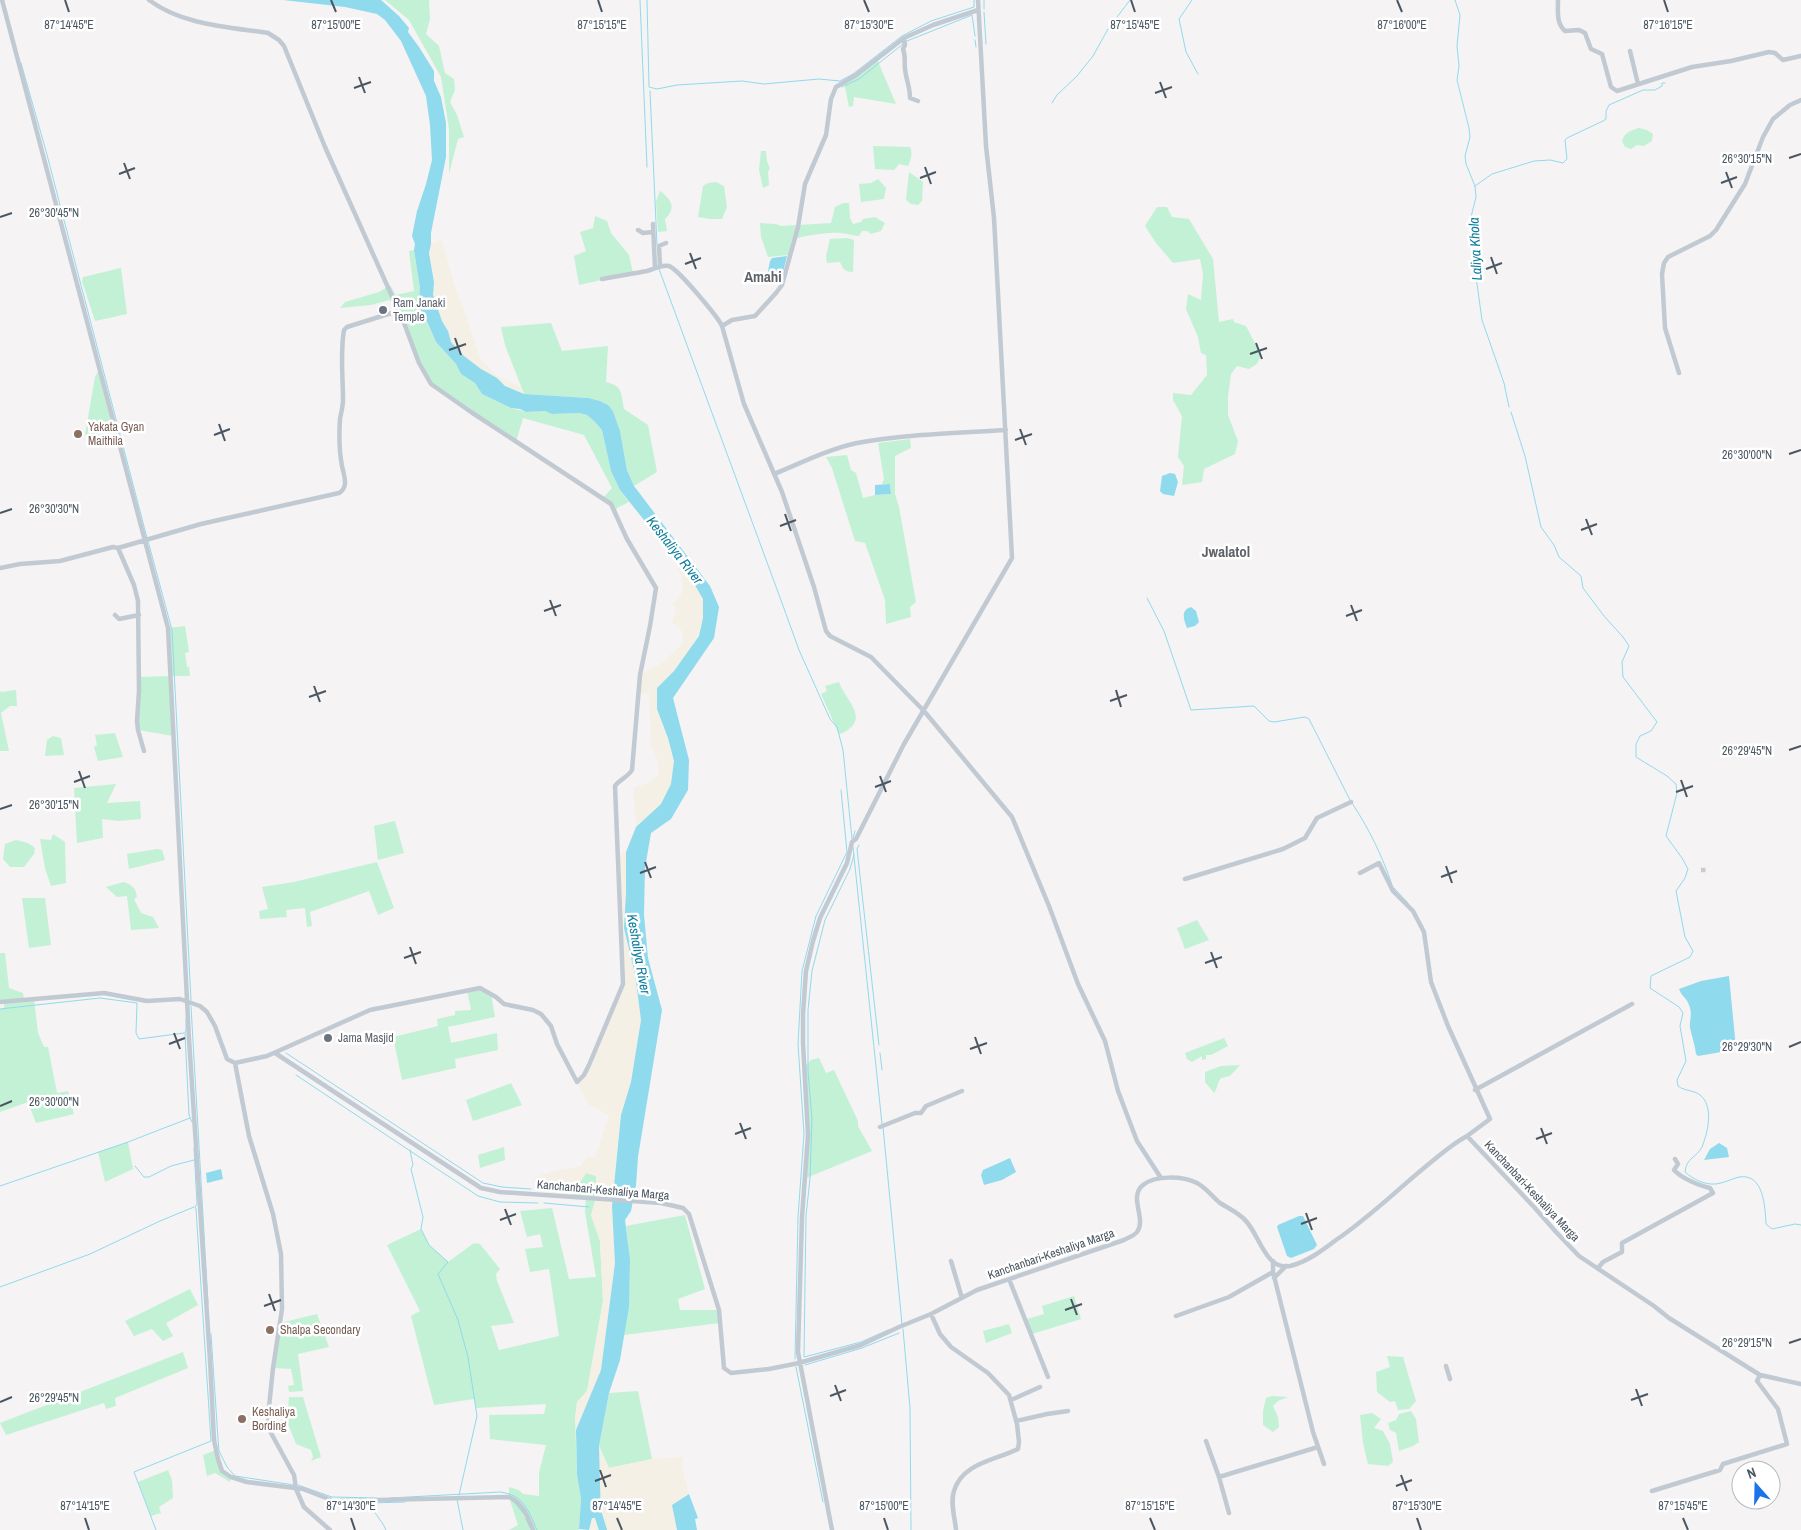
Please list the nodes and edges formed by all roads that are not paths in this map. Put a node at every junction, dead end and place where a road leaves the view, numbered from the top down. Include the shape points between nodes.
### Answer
1 (2, 0) edge
2 (149, 0) edge
3 (978, 0) edge
4 (1558, 0) edge
5 (978, 10) junction
6 (904, 38) junction
7 (1630, 51) dead end
8 (1801, 56) edge
9 (1638, 84) junction
10 (1801, 100) edge
11 (918, 101) dead end
12 (653, 224) dead end
13 (638, 230) dead end
14 (653, 232) junction
15 (666, 243) dead end
16 (658, 267) junction
17 (602, 279) dead end
18 (398, 311) junction
19 (722, 326) junction
20 (1679, 373) dead end
21 (1006, 430) junction
22 (774, 474) junction
23 (146, 540) junction
24 (118, 548) junction
25 (0, 568) edge
26 (115, 615) dead end
27 (138, 615) junction
28 (924, 711) junction
29 (144, 751) dead end
30 (1351, 802) dead end
31 (1360, 873) dead end
32 (1185, 879) dead end
33 (0, 1002) edge
34 (188, 1002) junction
35 (1632, 1004) dead end
36 (275, 1053) junction
37 (235, 1063) junction
38 (1476, 1090) junction
39 (962, 1091) dead end
40 (883, 1126) dead end
41 (1467, 1136) junction
42 (1675, 1159) dead end
43 (1161, 1178) junction
44 (951, 1261) dead end
45 (1273, 1261) junction
46 (1286, 1266) junction
47 (1598, 1268) junction
48 (1273, 1272) junction
49 (1274, 1278) junction
50 (1009, 1279) junction
51 (962, 1298) junction
52 (931, 1314) junction
53 (1176, 1316) dead end
54 (800, 1363) junction
55 (1446, 1366) dead end
56 (1760, 1375) junction
57 (1048, 1376) dead end
58 (1450, 1379) dead end
59 (1801, 1384) edge
60 (1040, 1387) dead end
61 (1011, 1400) junction
62 (1068, 1411) dead end
63 (1016, 1421) junction
64 (1206, 1440) dead end
65 (1318, 1447) junction
66 (1324, 1464) dead end
67 (1220, 1477) junction
68 (296, 1486) junction
69 (1652, 1490) dead end
70 (1229, 1513) dead end
71 (330, 1530) edge
72 (533, 1530) edge
73 (832, 1530) edge
74 (956, 1530) edge

1 - 23 street
2 - 18 street via 163,11 188,20 268,34 284,46
3 - 5 street
4 - 9 street via 1562,29 1585,33 1591,49 1602,54 1612,90
5 - 6 street
5 - 21 street
6 - 11 street via 910,98
6 - 19 street via 834,90 826,135 805,184 798,227 782,285 755,316 732,320
7 - 9 street
8 - 9 street via 1784,60 1769,52 1692,67
10 - 20 street via 1773,119 1745,184 1716,230 1668,257 1664,263 1665,328
12 - 14 street
13 - 14 street
14 - 16 street
15 - 16 street via 660,246
16 - 17 street
16 - 19 street via 672,267 684,278
18 - 23 street via 344,330 340,419 343,490
18 - 36 street via 431,384 611,504 656,588 640,676 632,770 615,786 623,984 589,1065 577,1082 551,1026 541,1014 504,1004 480,988 362,1012
19 - 22 street via 744,404
21 - 22 street via 855,443
21 - 28 street via 1012,558
22 - 28 street via 826,631 871,656
23 - 24 street
23 - 34 street via 168,628
24 - 25 street via 60,561
24 - 27 street via 134,585
26 - 27 street via 119,619
27 - 29 street via 137,721
28 - 43 street via 1012,817 1078,984 1105,1041 1118,1091 1137,1141
28 - 54 street via 849,847 847,863 820,918 806,971 802,1043 808,1134 802,1216
30 - 32 street via 1317,818 1305,838 1283,849
31 - 38 street via 1379,863 1392,891 1413,911 1424,932 1431,982
33 - 34 street via 104,993 137,1000
34 - 37 street via 207,1012 227,1059
34 - 68 street via 214,1440 218,1459 222,1471 231,1478
35 - 38 street
36 - 37 street
36 - 54 street, Kanchanbari-Keshaliya Marga via 481,1188 661,1203 683,1208 689,1214 719,1310 724,1368 731,1373
37 - 68 street via 249,1136 273,1214 281,1254 282,1309 268,1417 271,1433 294,1475
38 - 41 street via 1490,1119
39 - 40 street via 926,1106 921,1113
41 - 46 street, Kanchanbari-Keshaliya Marga via 1422,1169 1359,1224 1315,1255
41 - 47 street, Kanchanbari-Keshaliya Marga via 1556,1232 1580,1256
42 - 47 street via 1678,1164 1674,1170 1678,1174 1713,1192 1622,1243 1622,1252
43 - 45 street via 1198,1183 1245,1219
43 - 50 street, Kanchanbari-Keshaliya Marga via 1142,1186 1137,1195 1140,1221 1136,1232 1124,1240
44 - 51 street
45 - 46 street
45 - 48 street
46 - 49 street
47 - 56 street, Kanchanbari-Keshaliya Marga
48 - 49 street
48 - 53 street via 1229,1296
49 - 65 street
50 - 51 street, Kanchanbari-Keshaliya Marga
50 - 57 street
51 - 52 street, Kanchanbari-Keshaliya Marga
52 - 54 street, Kanchanbari-Keshaliya Marga via 861,1345
52 - 61 street via 940,1334 951,1347 996,1379
54 - 73 street
55 - 58 street
56 - 59 street, Kanchanbari-Keshaliya Marga
56 - 69 street via 1757,1380 1778,1409 1787,1444 1723,1464 1720,1470
60 - 61 street
61 - 63 street
62 - 63 street
63 - 74 street via 1018,1449 976,1466 959,1479 953,1508
64 - 67 street
65 - 66 street
65 - 67 street
67 - 70 street
68 - 71 street via 304,1507
68 - 72 street via 334,1501 509,1497 517,1500

